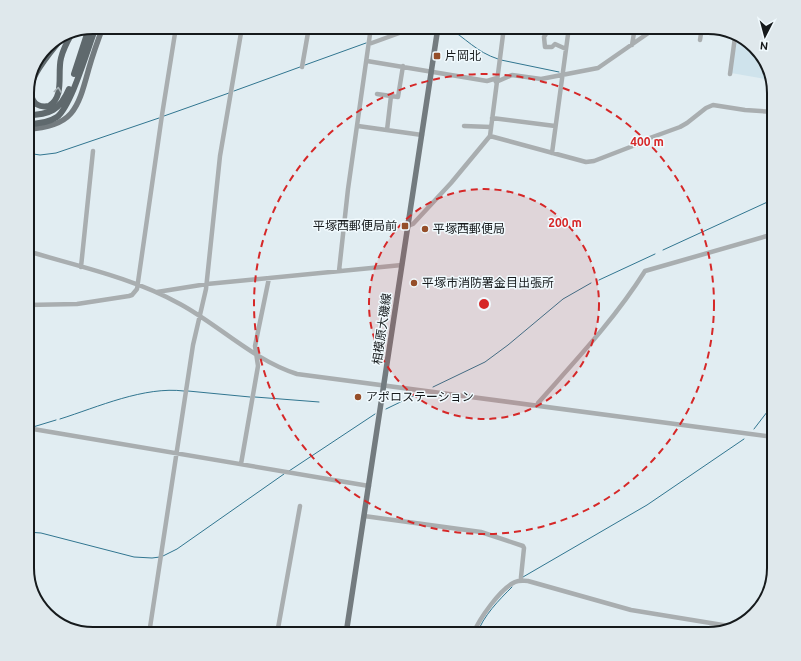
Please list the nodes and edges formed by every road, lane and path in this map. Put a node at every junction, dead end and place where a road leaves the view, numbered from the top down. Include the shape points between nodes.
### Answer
1 (93, 34) edge
2 (101, 34) edge
3 (175, 34) edge
4 (241, 34) edge
5 (308, 34) edge
6 (370, 34) edge
7 (387, 34) edge
8 (437, 34) edge
9 (503, 34) edge
10 (546, 34) edge
11 (568, 34) edge
12 (634, 34) edge
13 (647, 34) edge
14 (701, 34) edge
15 (87, 35) edge
16 (68, 40) edge
17 (700, 40) dead end
18 (370, 41) junction
19 (734, 41) edge
20 (632, 45) junction
21 (566, 49) junction
22 (52, 51) edge
23 (367, 60) junction
24 (41, 65) edge
25 (302, 65) dead end
26 (403, 66) junction
27 (432, 71) junction
28 (562, 74) junction
29 (730, 74) dead end
30 (496, 80) junction
31 (377, 94) dead end
32 (391, 96) junction
33 (34, 102) edge
34 (767, 112) edge
35 (34, 115) edge
36 (492, 118) junction
37 (34, 125) edge
38 (358, 126) junction
39 (464, 126) dead end
40 (555, 126) junction
41 (491, 127) junction
42 (34, 128) edge
43 (387, 130) junction
44 (422, 136) junction
45 (490, 136) junction
46 (93, 151) dead end
47 (552, 153) junction
48 (408, 226) junction
49 (767, 236) edge
50 (34, 253) edge
51 (402, 265) junction
52 (81, 267) junction
53 (339, 271) junction
54 (269, 278) junction
55 (207, 284) junction
56 (138, 285) junction
57 (156, 292) junction
58 (34, 305) edge
59 (200, 317) junction
60 (257, 354) junction
61 (384, 386) junction
62 (538, 406) junction
63 (34, 428) edge
64 (767, 436) edge
65 (177, 453) junction
66 (241, 464) junction
67 (369, 486) junction
68 (300, 506) dead end
69 (364, 516) junction
70 (521, 581) junction
71 (722, 625) edge
72 (150, 627) edge
73 (278, 627) edge
74 (347, 627) edge
75 (476, 627) edge

1 - 37 highway via 62,112 49,121
2 - 42 main road via 82,94 73,111 56,125
3 - 56 street
4 - 55 street via 220,156
5 - 25 street
6 - 18 street
7 - 18 street
8 - 27 main road, 相模原大磯線
9 - 30 street
10 - 21 street via 544,47 552,47 555,44
11 - 21 street
12 - 20 street
13 - 20 street
14 - 17 street
15 - 35 highway via 69,90 61,104 49,113
33 -> 16 highway via 40,106 49,106 57,99 60,59
18 - 23 street
19 - 29 street
20 - 28 street via 598,68
21 - 28 street
22 -> 24 highway
23 - 26 street
23 - 38 street
26 - 27 street
26 - 32 street via 398,97
27 - 30 street via 487,81
27 - 44 main road, 相模原大磯線
28 - 30 street via 541,79 512,74
28 - 40 street
30 - 36 street
31 - 32 street
32 - 43 street
34 - 47 street via 713,105 680,127 647,139 640,145 594,161 586,162
36 - 40 street
36 - 41 street
38 - 43 street
38 - 53 street
39 - 41 street
40 - 47 street
41 - 45 street
43 - 44 street
44 - 48 main road, 相模原大磯線
45 - 47 street
45 - 48 street via 452,183 414,224
46 - 52 street
48 - 51 main road, 相模原大磯線
49 - 62 street via 645,271 629,297
50 - 52 street
51 - 53 street
51 - 61 main road, 相模原大磯線
52 - 56 street
53 - 54 street
54 - 55 street
54 - 60 street via 255,346
55 - 57 street
55 - 59 street
56 - 57 street
56 - 58 street via 129,296 77,304
57 - 59 street
59 - 60 street
59 - 65 street via 193,345
60 - 61 street via 297,374
60 - 66 street via 258,366
61 - 62 street
61 - 67 main road, 相模原大磯線
62 - 64 street
63 - 65 street
65 - 66 street
65 - 72 street
66 - 67 street
67 - 69 main road, 相模原大磯線
68 - 73 street
69 - 70 street via 481,532 523,546
69 - 74 main road, 相模原大磯線
70 - 71 street via 631,610
70 - 75 street via 511,585 501,594 482,616

